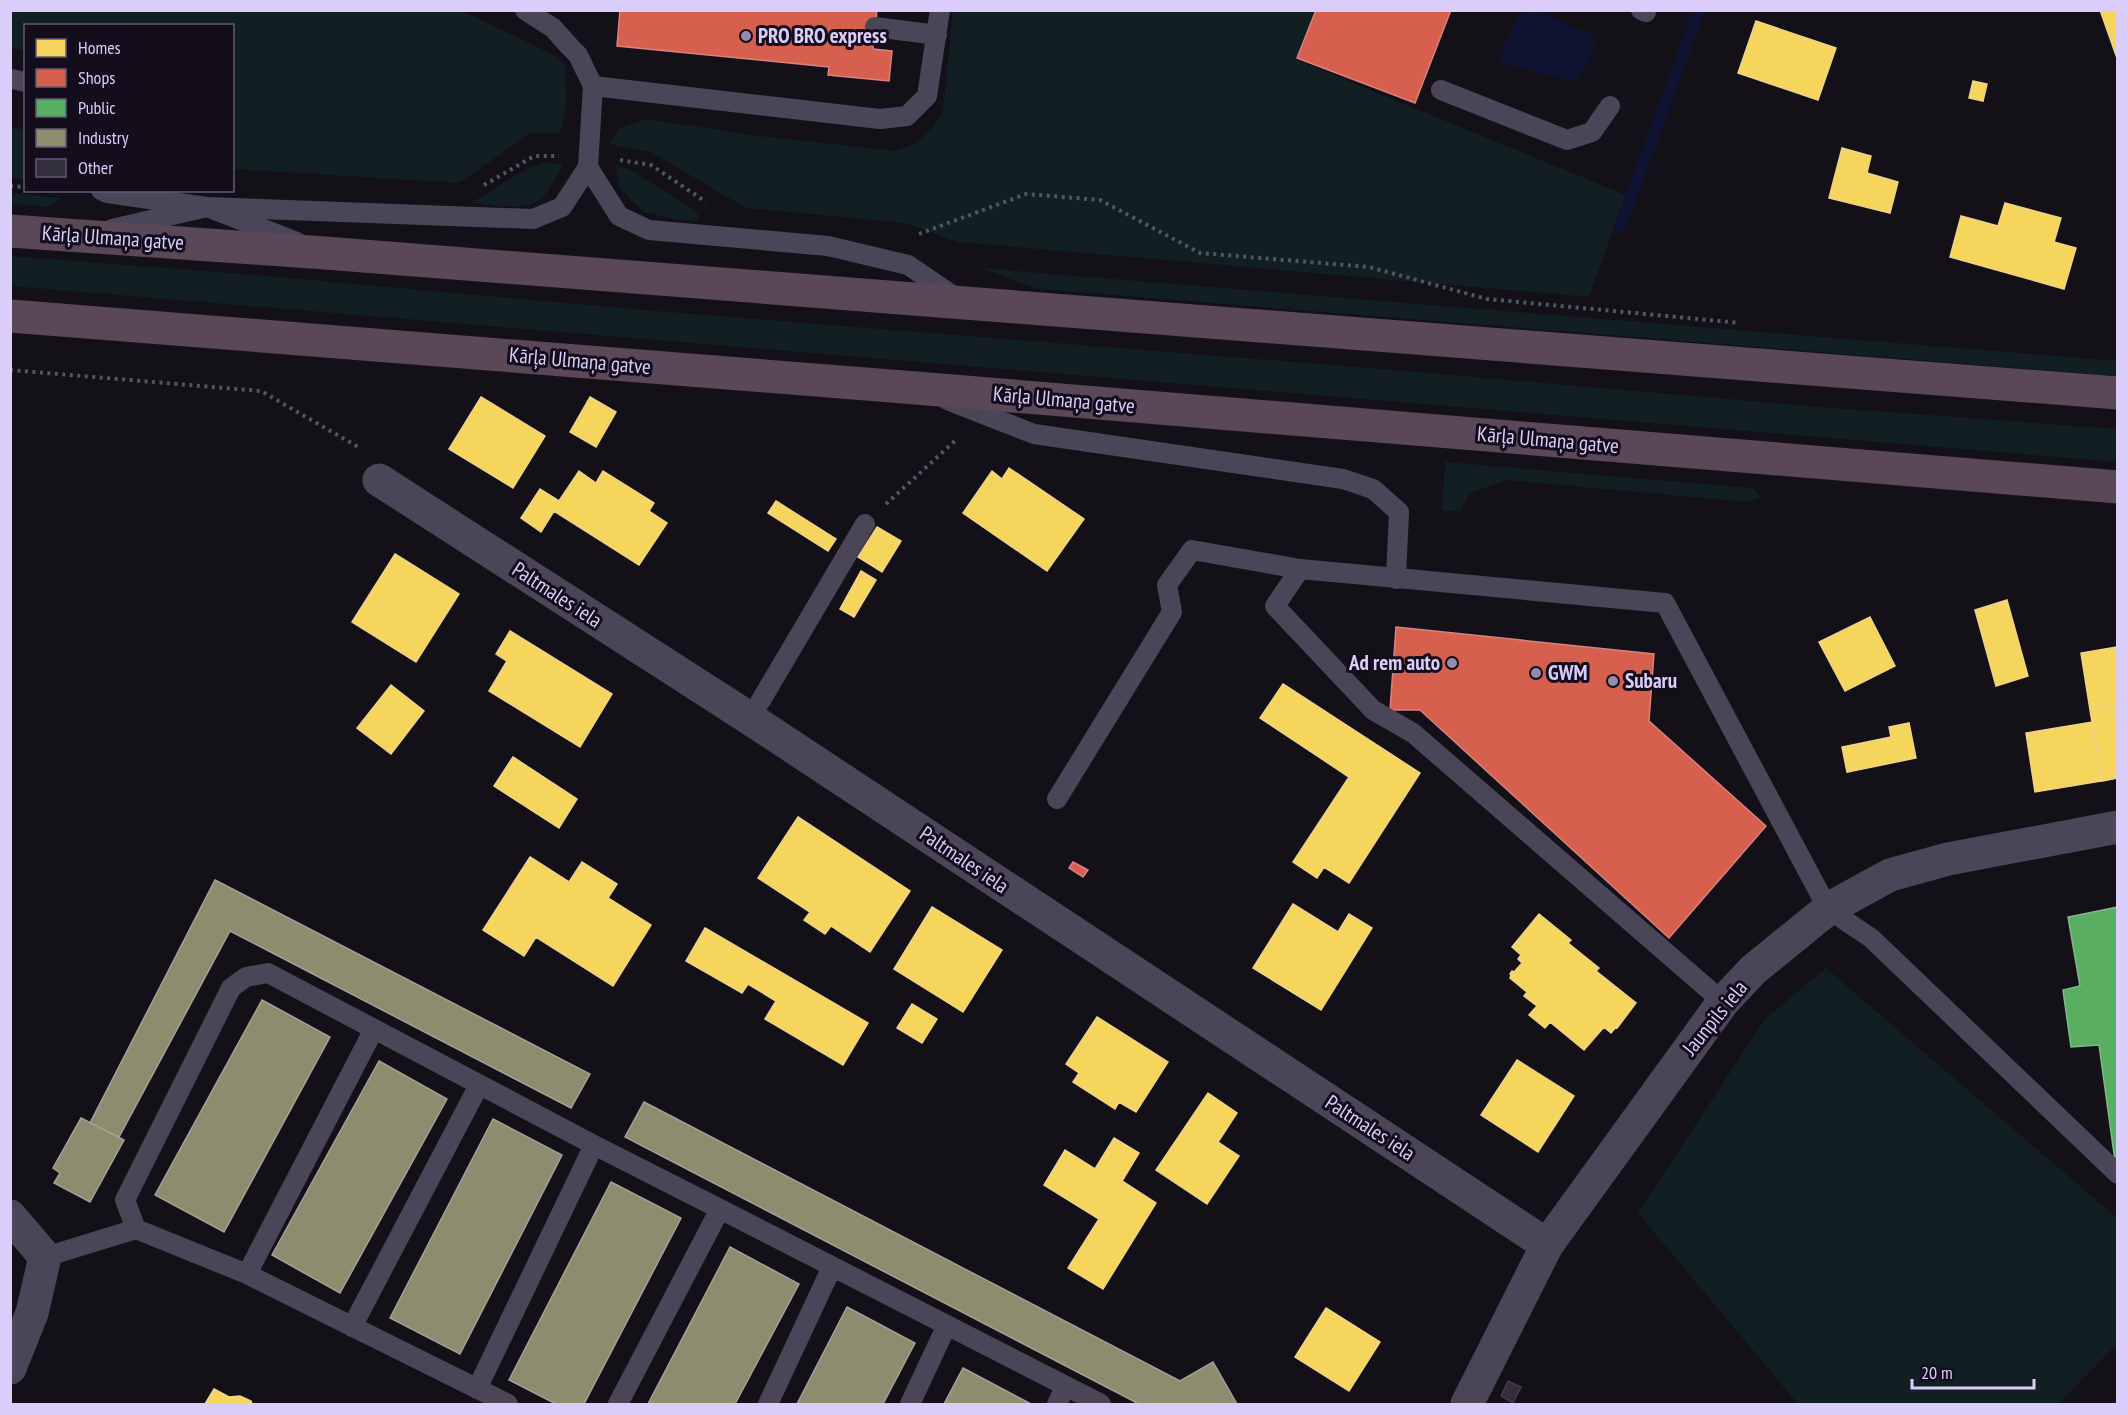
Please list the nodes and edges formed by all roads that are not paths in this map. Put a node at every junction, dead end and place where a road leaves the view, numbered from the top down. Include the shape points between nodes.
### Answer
1 (525, 10) edge
2 (940, 10) edge
3 (875, 27) dead end
4 (937, 35) junction
5 (593, 86) junction
6 (1441, 90) dead end
7 (1610, 106) dead end
8 (588, 162) junction
9 (105, 192) edge
10 (207, 207) junction
11 (10, 231) edge
12 (83, 236) junction
13 (325, 253) junction
14 (965, 304) junction
15 (18, 318) edge
16 (916, 388) junction
17 (2118, 393) edge
18 (379, 480) dead end
19 (2118, 487) edge
20 (865, 524) road end
21 (1300, 569) junction
22 (1396, 579) junction
23 (760, 702) dead end
24 (1057, 799) dead end
25 (2118, 827) edge
26 (1828, 909) junction
27 (1723, 1002) junction
28 (374, 1029) junction
29 (479, 1084) junction
30 (594, 1145) junction
31 (2118, 1174) edge
32 (720, 1209) junction
33 (10, 1216) edge
34 (136, 1229) junction
35 (1547, 1245) junction
36 (45, 1257) junction
37 (832, 1267) junction
38 (247, 1274) junction
39 (947, 1325) junction
40 (352, 1327) junction
41 (10, 1368) edge
42 (1066, 1386) junction
43 (477, 1389) junction
44 (508, 1404) edge
45 (618, 1404) edge
46 (768, 1404) edge
47 (909, 1404) edge
48 (1058, 1404) edge
49 (1101, 1404) edge
50 (1467, 1404) edge

1 - 5 lane via 553,28 570,46
2 - 4 lane
3 - 4 lane
4 - 5 lane via 927,96 907,116 880,119
5 - 8 lane
6 - 7 lane via 1567,140 1592,132
8 - 10 lane via 562,207 533,219
8 - 14 lane via 619,216 649,230 828,246 908,265
9 - 10 lane
10 - 12 lane
10 - 13 lane
11 - 12 highway, Kārļa Ulmaņa gatve
12 - 13 highway, Kārļa Ulmaņa gatve
13 - 14 highway, Kārļa Ulmaņa gatve
14 - 17 highway, Kārļa Ulmaņa gatve
15 - 16 highway, Kārļa Ulmaņa gatve
16 - 19 highway, Kārļa Ulmaņa gatve
16 - 22 lane via 1034,434 1343,479 1373,489 1399,512
18 - 35 street, Paltmales iela via 749,718
20 - 23 lane
21 - 22 lane
21 - 24 lane via 1192,550 1167,585 1172,612
21 - 27 lane via 1275,606 1373,710 1413,734
22 - 26 lane via 1665,603
25 - 26 street, Jaunpils iela via 1948,859 1890,875
26 - 27 street, Jaunpils iela via 1753,970
26 - 31 lane via 1871,938
27 - 35 street, Jaunpils iela
28 - 29 lane
28 - 34 lane via 268,973 246,977 231,988 125,1200
28 - 38 lane
29 - 30 lane
29 - 40 lane
30 - 32 lane
30 - 43 lane
32 - 37 lane
32 - 45 lane
33 - 36 street
34 - 36 lane
34 - 38 lane
35 - 50 street, Jaunpils iela
36 - 41 street via 32,1314
37 - 39 lane
37 - 46 lane
38 - 40 lane
39 - 42 lane
39 - 47 lane
40 - 43 lane
42 - 48 lane
42 - 49 lane
43 - 44 lane

